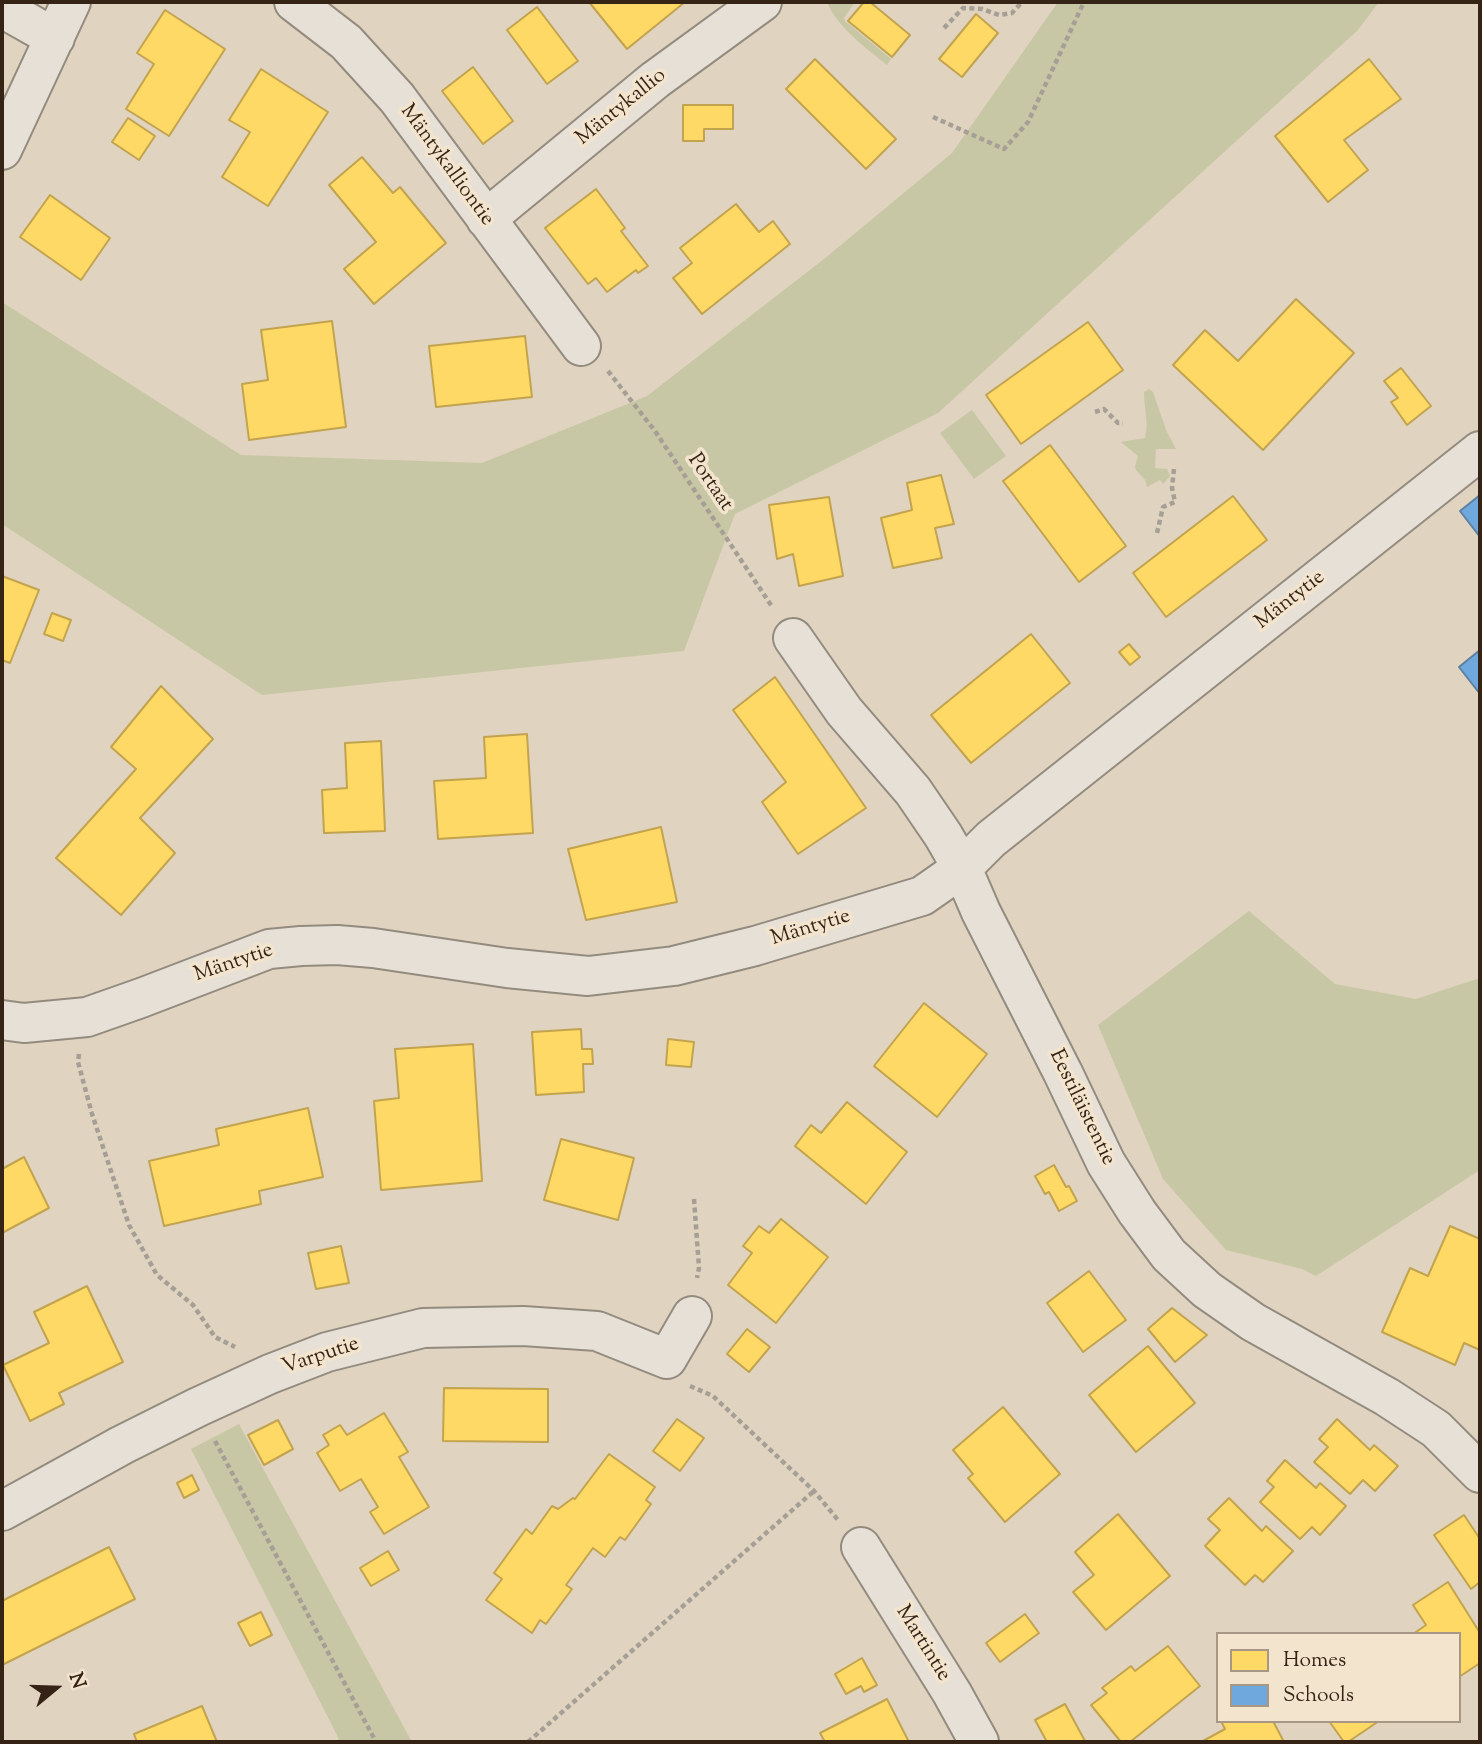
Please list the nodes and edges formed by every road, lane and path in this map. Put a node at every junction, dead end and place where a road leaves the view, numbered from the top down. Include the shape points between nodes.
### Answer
1 (71, 2) edge
2 (294, 2) edge
3 (762, 2) edge
4 (1022, 2) edge
5 (1084, 2) edge
6 (2, 8) edge
7 (944, 28) dead end
8 (55, 38) junction
9 (933, 117) dead end
10 (2, 150) edge
11 (486, 219) junction
12 (591, 354) joint
13 (1095, 412) dead end
14 (1123, 423) dead end
15 (1480, 451) edge
16 (1174, 469) dead end
17 (1157, 533) dead end
18 (793, 638) joint
19 (962, 868) junction
20 (2, 1020) edge
21 (80, 1049) dead end
22 (694, 1199) dead end
23 (692, 1316) joint
24 (667, 1359) junction
25 (270, 1374) junction
26 (198, 1407) junction
27 (1480, 1474) edge
28 (814, 1491) junction
29 (2, 1511) edge
30 (861, 1547) joint
31 (376, 1742) edge
32 (528, 1742) edge
33 (979, 1742) edge

1 - 8 street
2 - 11 street, Mäntykalliontie via 346,43 397,98
3 - 11 street, Mäntykallio via 655,80
4 - 7 path via 1012,13 999,15 963,8
5 - 9 path via 1028,122 1004,149
6 - 8 street
8 - 10 street
11 - 12 street, Mäntykalliontie
12 - 18 path, Portaat via 655,431
13 - 14 path via 1104,409
15 - 19 street, Mäntytie via 991,839
16 - 17 path via 1175,502 1163,507
18 - 19 street, Eestiläistentie via 844,711 913,791
19 - 20 street, Mäntytie via 922,896 674,966 589,975 349,946 301,946 269,949 87,1017 23,1023
19 - 27 street, Eestiläistentie via 1106,1163 1169,1255 1207,1290 1254,1322 1436,1429
21 - 25 path via 78,1062 92,1114 129,1225 157,1275 193,1305 215,1337 252,1355
22 - 23 path via 699,1268
23 - 24 street
24 - 25 street, Varputie via 597,1331 523,1326 423,1328 327,1352
24 - 28 path via 658,1372 713,1396
25 - 26 street, Varputie
26 - 29 street, Varputie
26 - 31 path
28 - 30 path
28 - 32 path
30 - 33 street, Martintie

